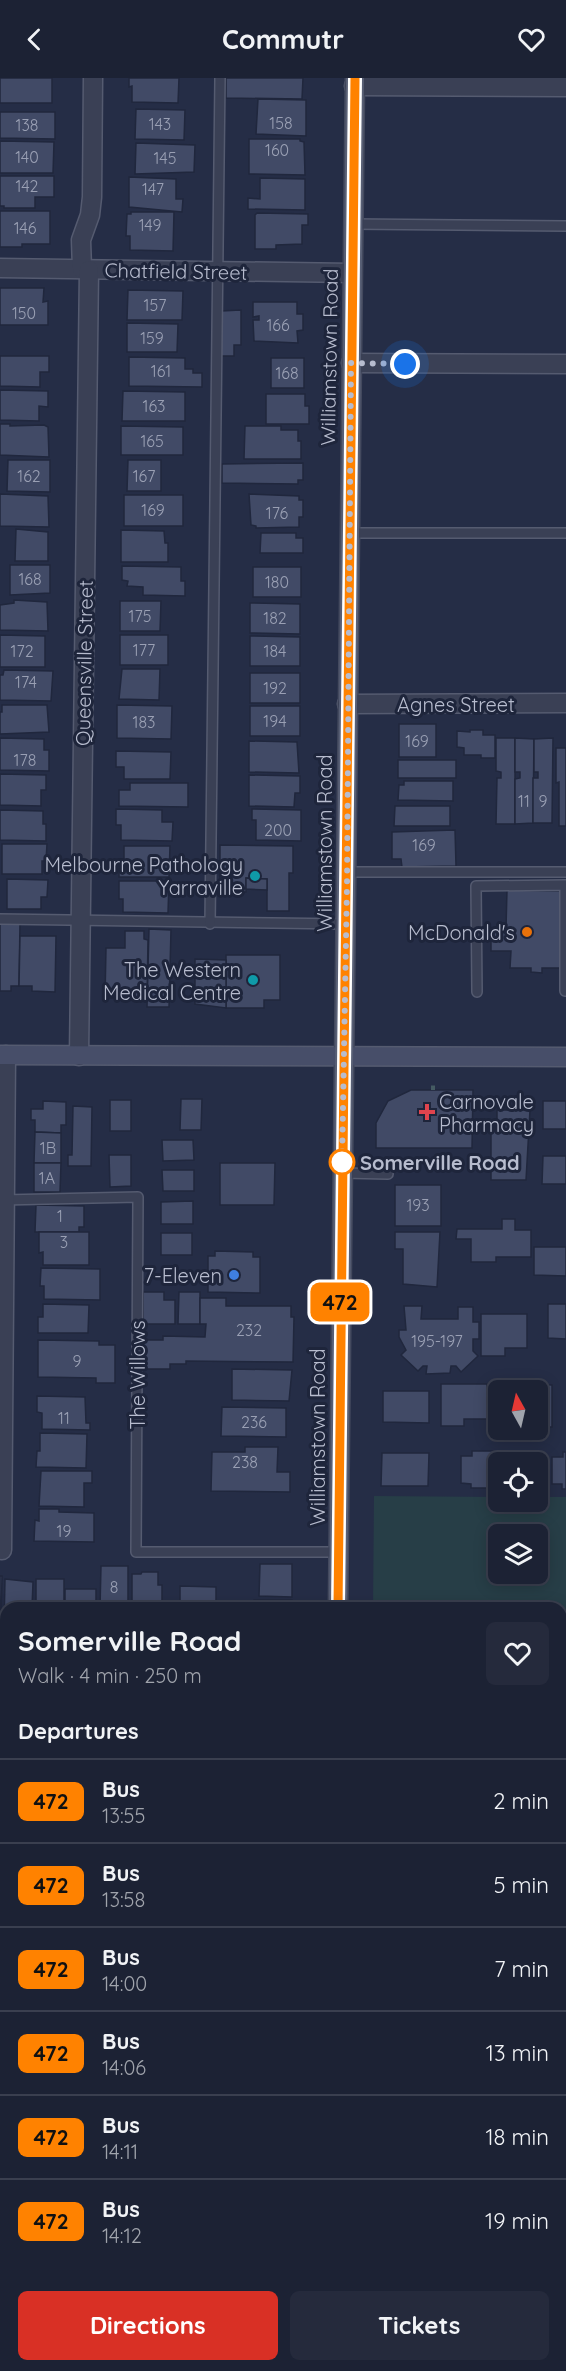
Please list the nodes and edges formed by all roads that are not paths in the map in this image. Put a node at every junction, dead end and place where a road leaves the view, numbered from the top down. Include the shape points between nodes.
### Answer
1 (93, 78) edge
2 (220, 78) edge
3 (355, 82) edge
4 (566, 87) edge
5 (353, 224) junction
6 (566, 226) edge
7 (0, 268) edge
8 (85, 269) junction
9 (218, 271) junction
10 (352, 273) junction
11 (351, 363) junction
12 (566, 364) edge
13 (349, 533) junction
14 (566, 533) edge
15 (347, 704) junction
16 (566, 704) edge
17 (347, 872) junction
18 (566, 872) edge
19 (0, 919) edge
20 (81, 920) junction
21 (210, 924) junction
22 (346, 924) junction
23 (566, 991) edge
24 (477, 992) dead end
25 (3, 1055) edge
26 (79, 1056) junction
27 (345, 1057) junction
28 (566, 1057) edge
29 (342, 1173) junction
30 (388, 1174) dead end
31 (3, 1200) edge
32 (1, 1550) edge
33 (338, 1552) junction
34 (338, 1602) edge

1 - 8 street, Queensville Street via 92,197 81,240
2 - 9 lane
3 - 4 street
3 - 5 main road, Williamstown Road
5 - 6 lane
5 - 10 main road, Williamstown Road
7 - 8 street, Chatfield Street
8 - 9 street, Chatfield Street
8 - 20 street, Queensville Street
9 - 10 street, Chatfield Street
9 - 21 lane
10 - 11 main road, Williamstown Road
11 - 12 street
11 - 13 main road, Williamstown Road
13 - 14 lane
13 - 15 main road, Williamstown Road
15 - 16 street, Agnes Street
15 - 17 main road, Williamstown Road
17 - 18 lane
17 - 22 main road, Williamstown Road
19 - 20 lane
20 - 21 lane via 178,920
20 - 26 street, Queensville Street
21 - 22 lane
22 - 27 main road, Williamstown Road
23 - 24 lane via 565,885 476,886
25 - 26 main road
25 - 31 street
26 - 27 main road
27 - 28 main road
27 - 29 main road, Williamstown Road
29 - 30 lane
29 - 33 main road, Williamstown Road
31 - 32 street
31 - 33 lane, The Willows via 138,1197 136,1552
33 - 34 main road, Williamstown Road

